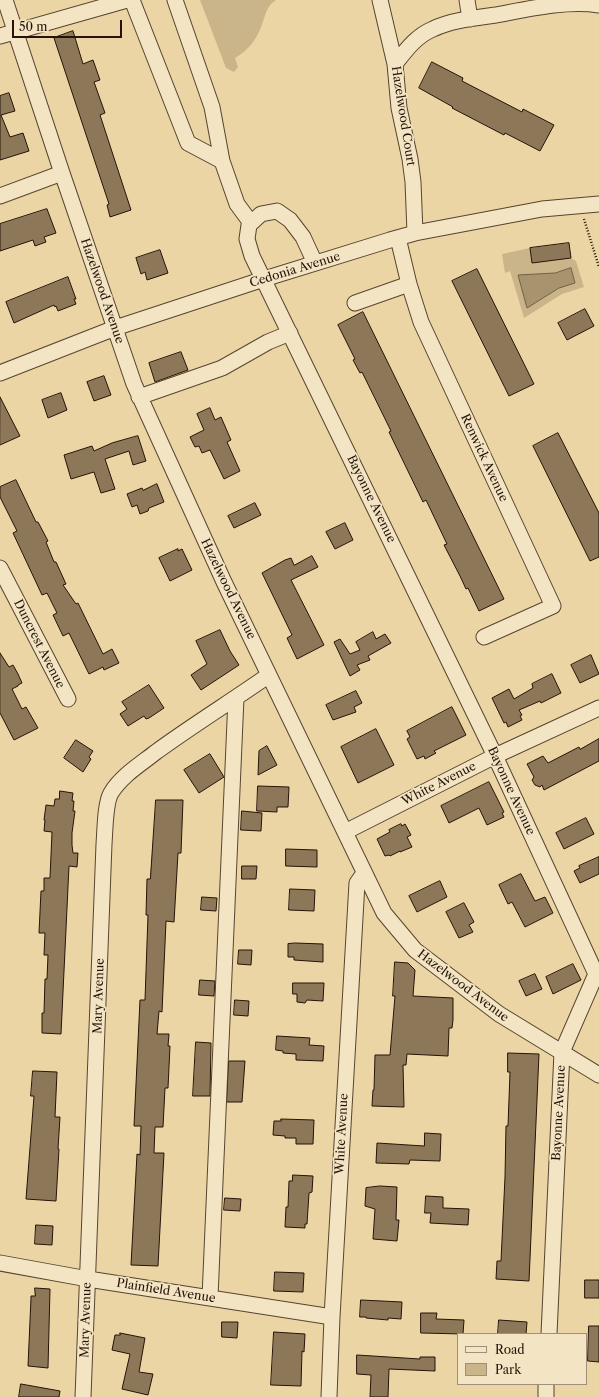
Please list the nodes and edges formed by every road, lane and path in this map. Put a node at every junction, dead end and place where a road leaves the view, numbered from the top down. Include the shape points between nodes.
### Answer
1 (6, 0) edge
2 (127, 0) edge
3 (132, 0) edge
4 (174, 0) edge
5 (380, 0) edge
6 (467, 0) edge
7 (556, 2) edge
8 (599, 5) edge
9 (470, 19) junction
10 (15, 31) junction
11 (0, 36) edge
12 (395, 64) junction
13 (222, 161) junction
14 (62, 173) junction
15 (0, 196) edge
16 (599, 204) edge
17 (580, 205) junction
18 (251, 223) junction
19 (415, 233) junction
20 (398, 238) junction
21 (315, 263) junction
22 (599, 267) edge
23 (264, 279) junction
24 (409, 284) junction
25 (355, 303) dead end
26 (115, 328) junction
27 (290, 333) junction
28 (0, 374) edge
29 (139, 397) junction
30 (0, 568) edge
31 (484, 637) dead end
32 (269, 675) junction
33 (236, 698) junction
34 (68, 699) dead end
35 (599, 708) edge
36 (495, 756) junction
37 (345, 832) junction
38 (364, 872) junction
39 (562, 1052) junction
40 (599, 1075) edge
41 (0, 1263) edge
42 (88, 1279) junction
43 (210, 1297) junction
44 (332, 1317) junction
45 (548, 1333) edge
46 (546, 1385) edge
47 (83, 1397) edge
48 (329, 1397) edge
49 (546, 1397) edge

1 - 10 street, Hazelwood Avenue
2 - 10 street
3 - 13 street via 188,143
4 - 13 street via 212,107
5 - 12 street, Hazelwood Court
6 - 9 street
7 - 8 street
7 - 9 street
9 - 12 street via 456,21 420,36
10 - 11 street
10 - 14 street, Hazelwood Avenue
12 - 19 street, Hazelwood Court via 399,108 413,182
13 - 18 street via 237,204
14 - 15 street
14 - 26 street, Hazelwood Avenue
16 - 17 street, Cedonia Avenue
17 - 19 street, Cedonia Avenue via 542,209
17 - 22 path
18 - 21 street via 261,214 277,211 290,220 304,237
18 - 23 street via 247,239 252,256
19 - 20 street, Cedonia Avenue
20 - 21 street, Cedonia Avenue
20 - 24 street, Renwick Avenue
21 - 23 street, Cedonia Avenue
23 - 26 street, Cedonia Avenue
23 - 27 street, Bayonne Avenue
24 - 25 street
24 - 31 street, Renwick Avenue via 421,322 553,606
26 - 28 street, Cedonia Avenue
26 - 29 street, Hazelwood Avenue
27 - 29 street via 268,342 222,368
27 - 36 street, Bayonne Avenue
29 - 32 street, Hazelwood Avenue
30 - 34 street, Duncrest Avenue
32 - 33 street, Mary Avenue
32 - 37 street, Hazelwood Avenue
33 - 42 street, Mary Avenue via 147,759 123,779 111,794 104,844
33 - 43 street
35 - 36 street, White Avenue
36 - 37 street, White Avenue
36 - 39 street, Bayonne Avenue via 596,974
37 - 38 street, Hazelwood Avenue
38 - 39 street, Hazelwood Avenue via 384,913 415,950 499,1014
38 - 44 street, White Avenue via 357,883
39 - 40 street, Hazelwood Avenue
39 - 45 street, Bayonne Avenue
41 - 42 street, Plainfield Avenue
42 - 43 street, Plainfield Avenue
42 - 47 street, Mary Avenue
43 - 44 street, Plainfield Avenue
44 - 48 street, White Avenue
46 - 49 street

